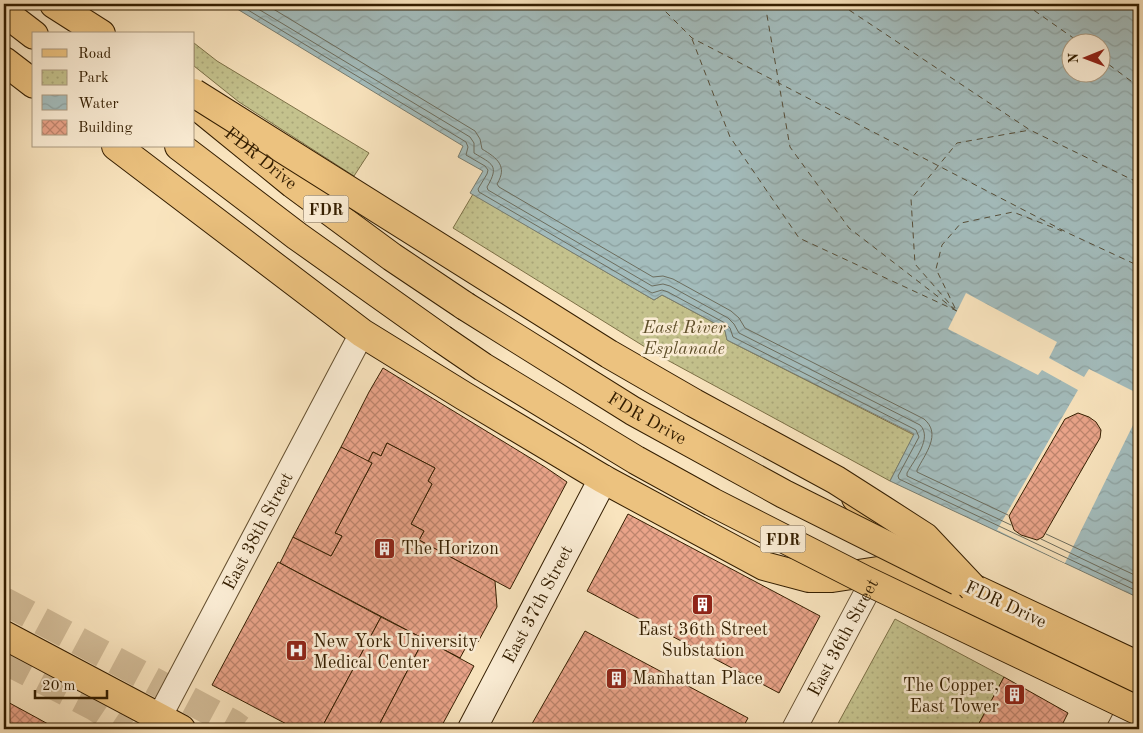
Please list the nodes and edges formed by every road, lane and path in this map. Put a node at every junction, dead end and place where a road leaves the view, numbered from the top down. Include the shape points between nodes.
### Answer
1 (54, 4) edge
2 (67, 4) edge
3 (4, 12) edge
4 (98, 32) edge
5 (102, 32) edge
6 (32, 33) edge
7 (4, 61) edge
8 (32, 82) edge
9 (195, 93) edge
10 (195, 98) edge
11 (195, 104) edge
12 (119, 148) edge
13 (182, 148) edge
14 (362, 332) junction
15 (603, 479) junction
16 (878, 571) junction
17 (973, 588) junction
18 (945, 594) junction
19 (4, 634) edge
20 (1139, 666) edge
21 (1139, 690) edge
22 (1139, 711) edge
23 (165, 725) edge
24 (472, 729) edge
25 (794, 729) edge
26 (1119, 729) edge

1 - 4 main road
2 - 5 main road
3 - 6 main road
7 - 8 main road
9 - 17 main road, bridge via 609,354 836,480 925,538
10 - 18 main road via 222,101 241,109 554,308 812,458 842,483
11 - 17 main road, FDR Drive / FDR, bridge via 293,184 392,257 633,411 792,498
12 - 14 main road, FDR Drive
13 - 22 main road, FDR, bridge via 297,236 442,339 636,460 867,581
14 - 15 main road, FDR Drive
14 - 23 street, East 38th Street
15 - 16 main road, FDR Drive via 764,566 809,578
15 - 24 main road, East 37th Street
16 - 18 main road, FDR Drive via 894,573
16 - 25 street, East 36th Street
17 - 20 main road, FDR Drive / FDR
18 - 21 main road, FDR Drive
19 - 23 main road
21 - 26 street

